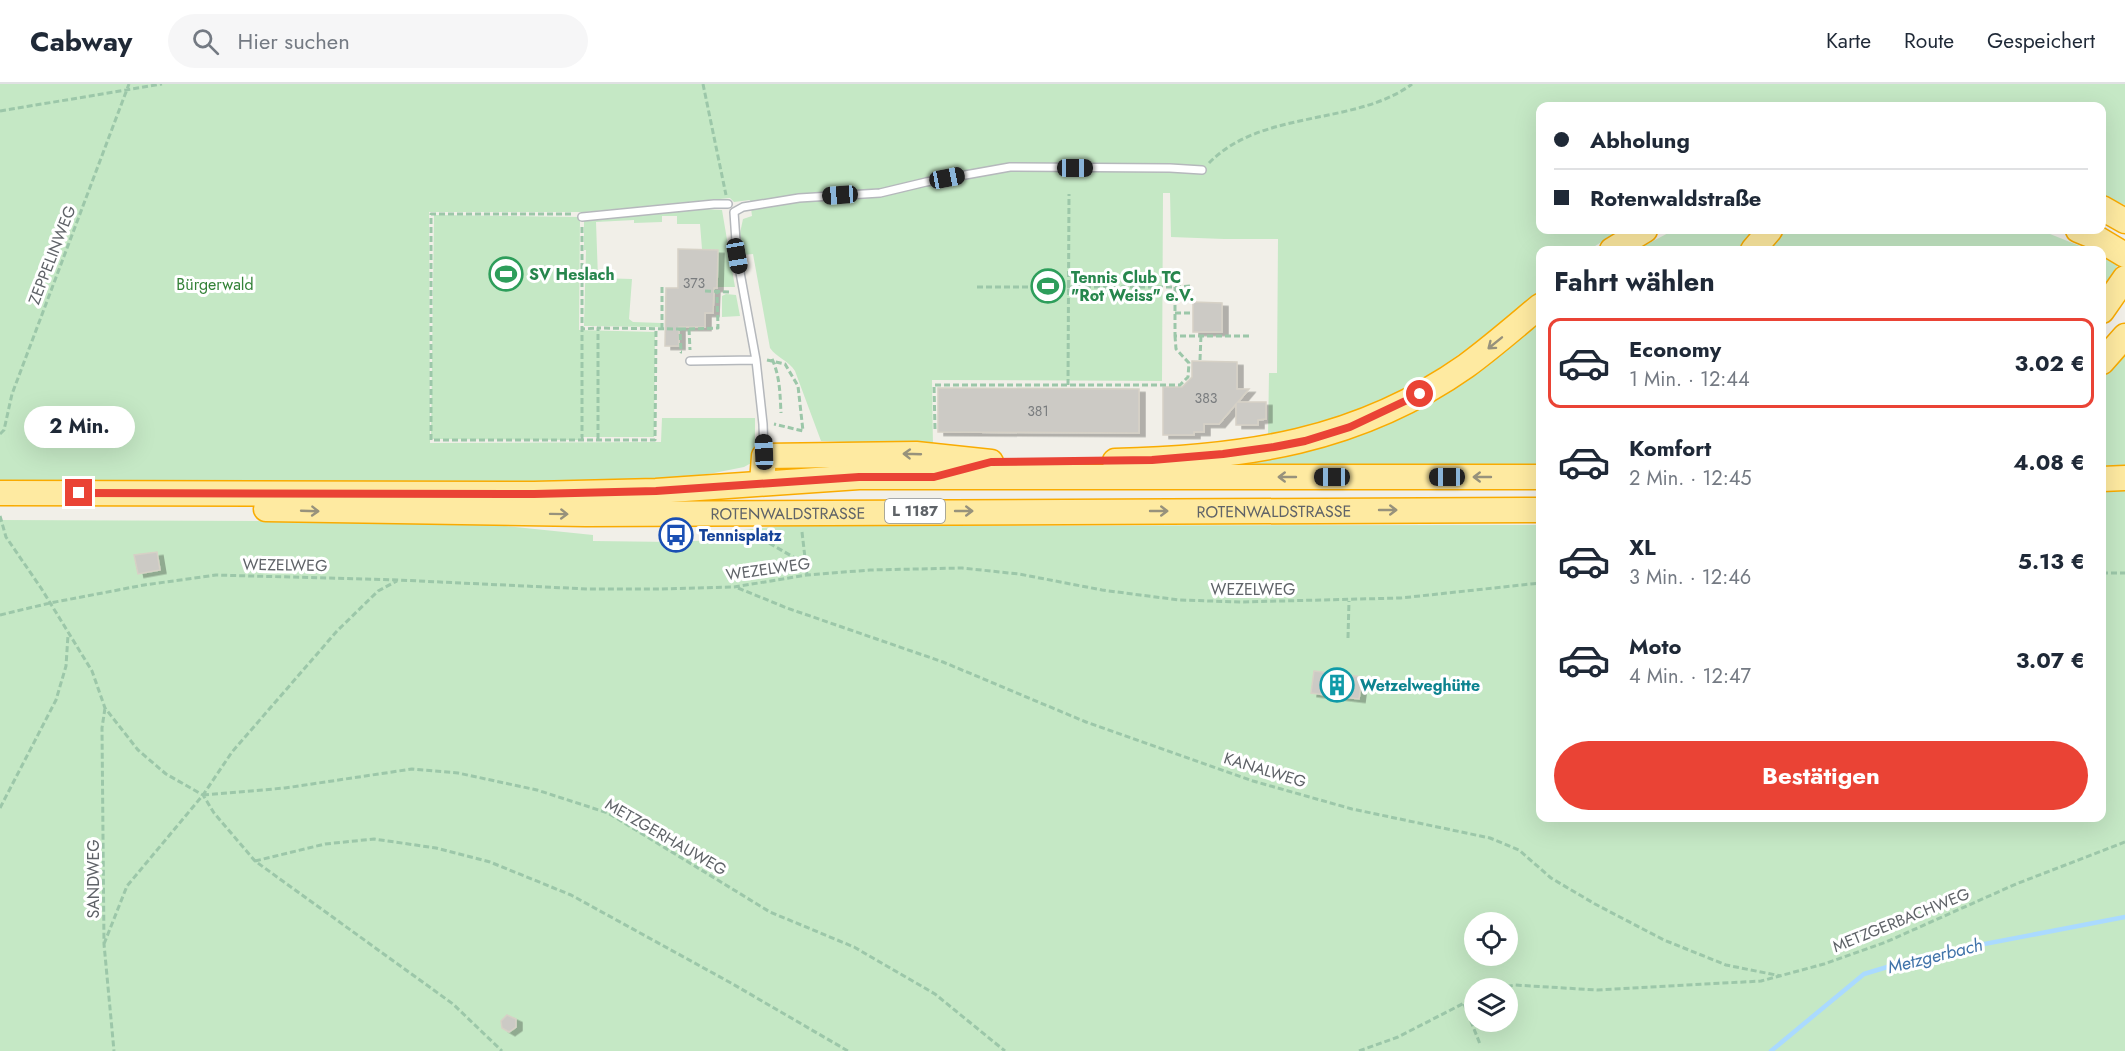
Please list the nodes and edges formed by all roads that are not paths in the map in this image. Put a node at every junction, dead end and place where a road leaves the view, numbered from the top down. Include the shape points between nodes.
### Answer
1 (1202, 170) road end
2 (728, 204) road end
3 (2106, 210) edge
4 (582, 217) road end
5 (2125, 221) edge
6 (1638, 234) edge
7 (1767, 234) edge
8 (2088, 234) edge
9 (1619, 246) edge
10 (1757, 246) edge
11 (2121, 253) edge
12 (2125, 278) edge
13 (2106, 305) edge
14 (1536, 309) edge
15 (2125, 336) edge
16 (2106, 357) edge
17 (756, 360) junction
18 (690, 361) dead end
19 (764, 456) junction
20 (991, 462) junction
21 (934, 477) junction
22 (1536, 477) edge
23 (2125, 478) edge
24 (2106, 479) edge
25 (762, 483) junction
26 (0, 493) edge
27 (0, 509) edge
28 (1536, 510) edge

1 - 17 lane via 1010,167 880,193 799,198 743,207 733,217
2 - 4 lane
3 - 5 highway
6 - 9 highway
7 - 10 highway
8 - 11 highway
12 - 13 highway
14 -> 20 highway via 1444,381 1383,413 1322,436 1274,447 1194,457
15 - 16 highway
17 - 18 lane
17 - 19 lane
20 -> 19 highway via 916,454
19 - 25 highway, ROTENWALDSTRASSE
20 - 21 highway
22 -> 21 highway, ROTENWALDSTRASSE / L 1187
21 - 25 highway, ROTENWALDSTRASSE / L 1187
23 - 24 highway
25 - 26 highway, ROTENWALDSTRASSE / L 1187 via 656,491 523,494
27 -> 28 highway, ROTENWALDSTRASSE / L 1187 via 586,514

